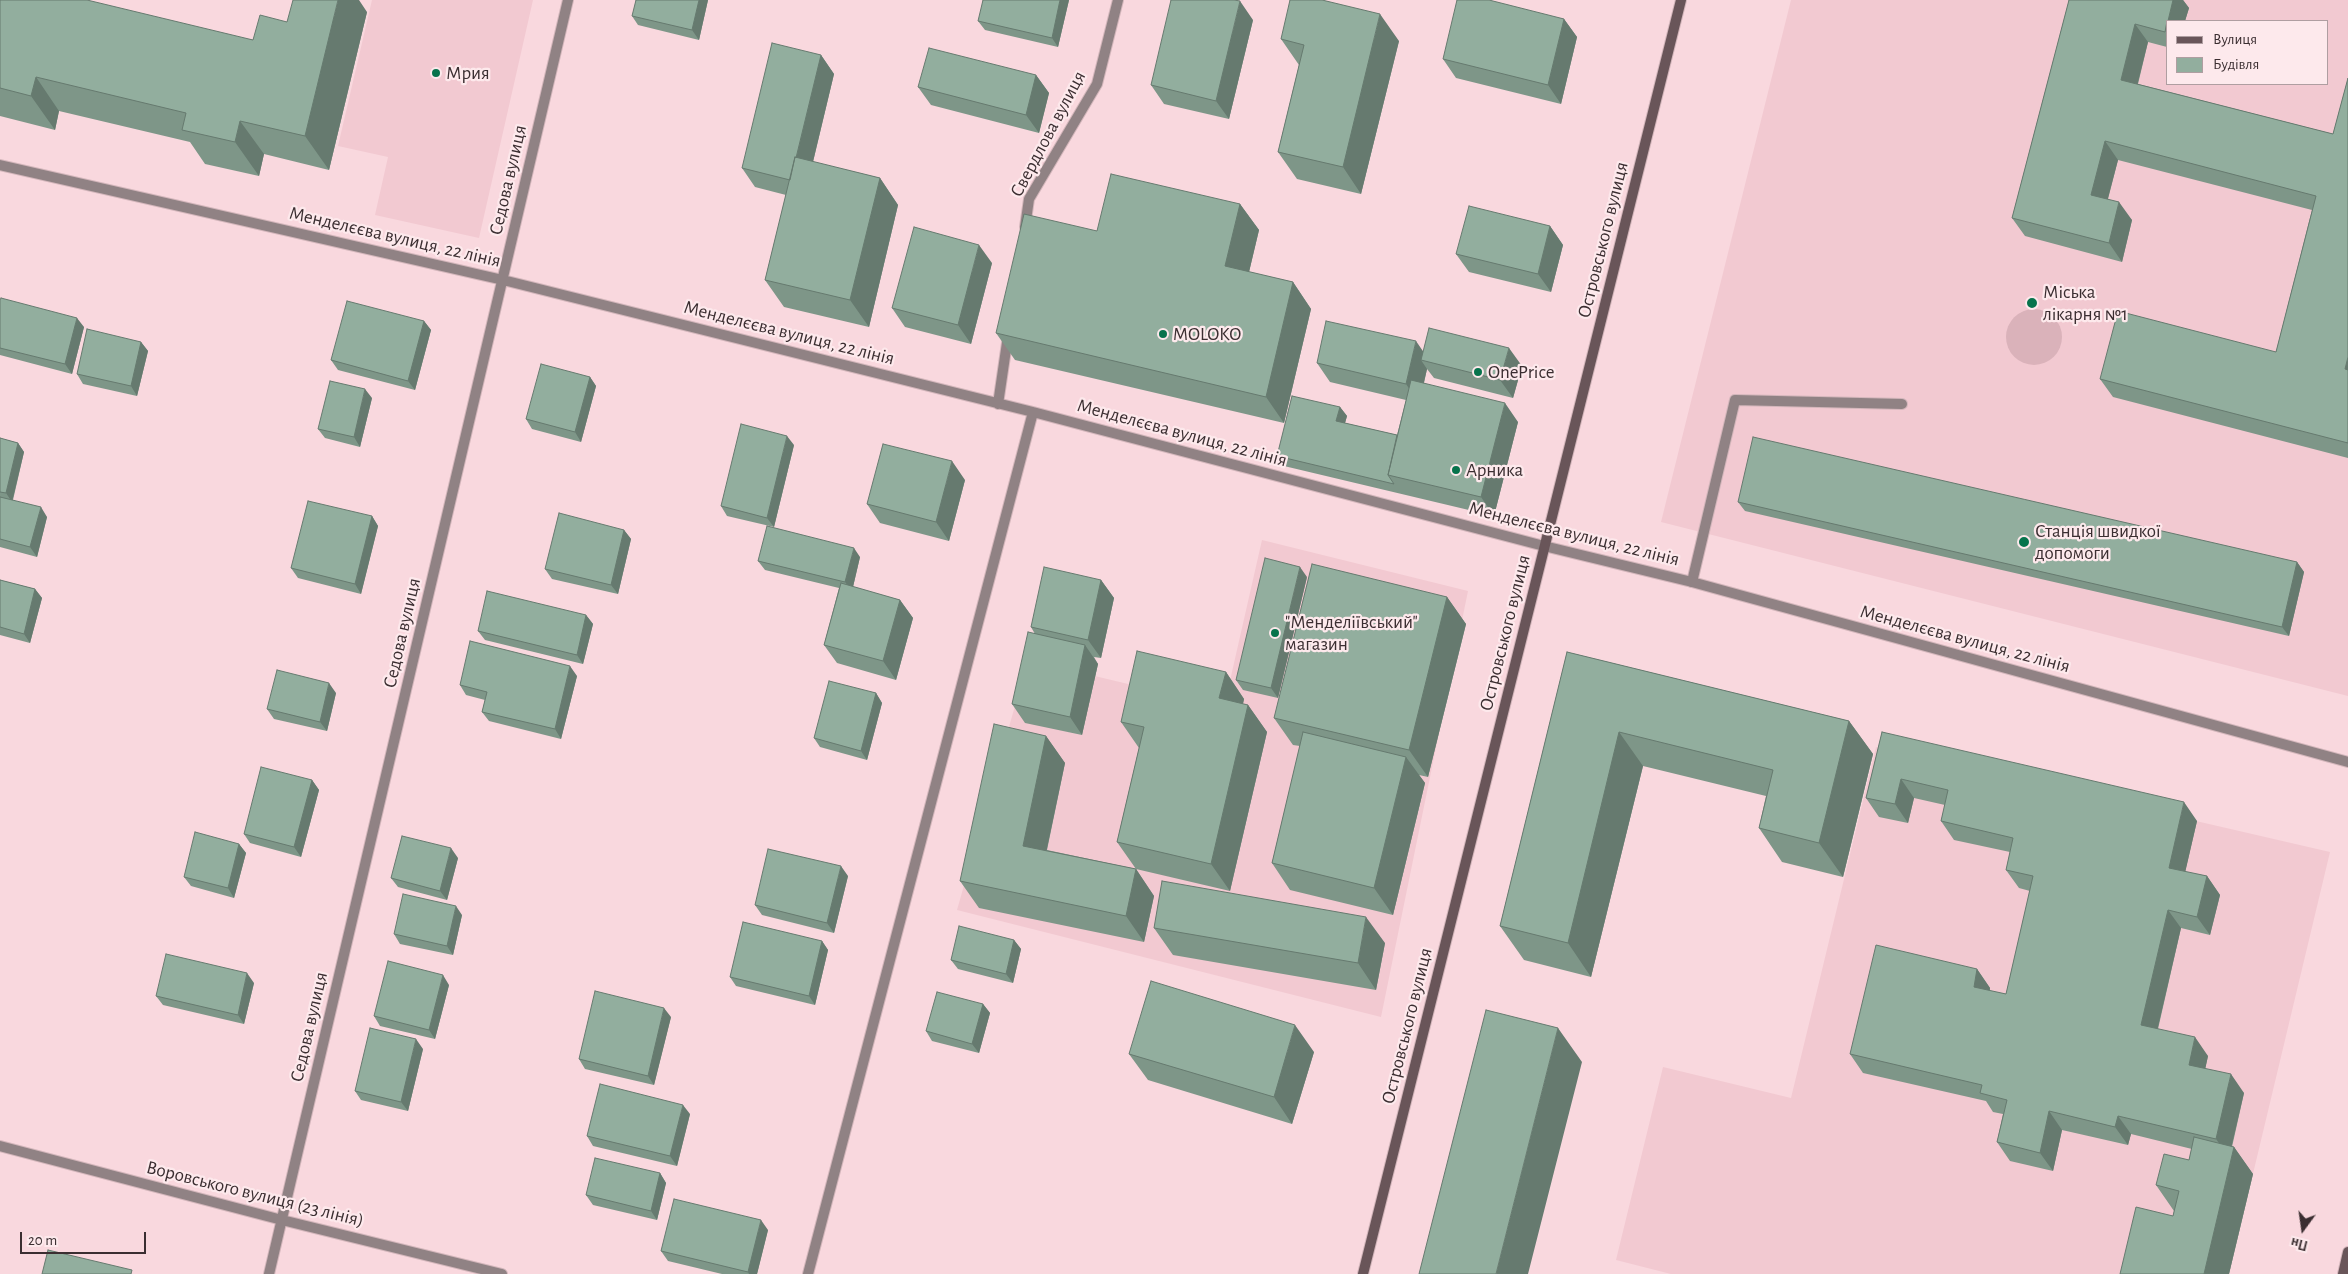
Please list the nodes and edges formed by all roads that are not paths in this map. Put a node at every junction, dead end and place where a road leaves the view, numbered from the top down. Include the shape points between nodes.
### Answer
1 (568, 0) edge
2 (1118, 0) edge
3 (1681, 0) edge
4 (0, 165) edge
5 (1023, 238) edge
6 (502, 280) junction
7 (1010, 326) edge
8 (998, 404) junction
9 (1902, 404) dead end
10 (1033, 412) junction
11 (1544, 546) junction
12 (1692, 582) junction
13 (2348, 762) edge
14 (0, 1146) edge
15 (282, 1220) junction
16 (2348, 1252) edge
17 (269, 1274) edge
18 (502, 1274) edge
19 (808, 1274) edge
20 (1363, 1274) edge
21 (2343, 1274) edge

1 - 6 street, Седова вулиця
2 - 5 street, Свердлова вулиця via 1097,84 1029,199
3 - 11 street, Островського вулиця
4 - 6 street, Менделєєва вулиця, 22 лінія
6 - 8 street, Менделєєва вулиця, 22 лінія
6 - 15 street, Седова вулиця
7 - 8 street
8 - 10 street, Менделєєва вулиця, 22 лінія
9 - 12 street via 1735,400
10 - 11 street, Менделєєва вулиця, 22 лінія
10 - 19 street
11 - 12 street, Менделєєва вулиця, 22 лінія
11 - 20 street, Островського вулиця
12 - 13 street, Менделєєва вулиця, 22 лінія
14 - 15 street, Воровського вулиця (23 лiнiя)
15 - 17 street, Седова вулиця
15 - 18 street, Воровського вулиця (23 лiнiя)
16 - 21 street

